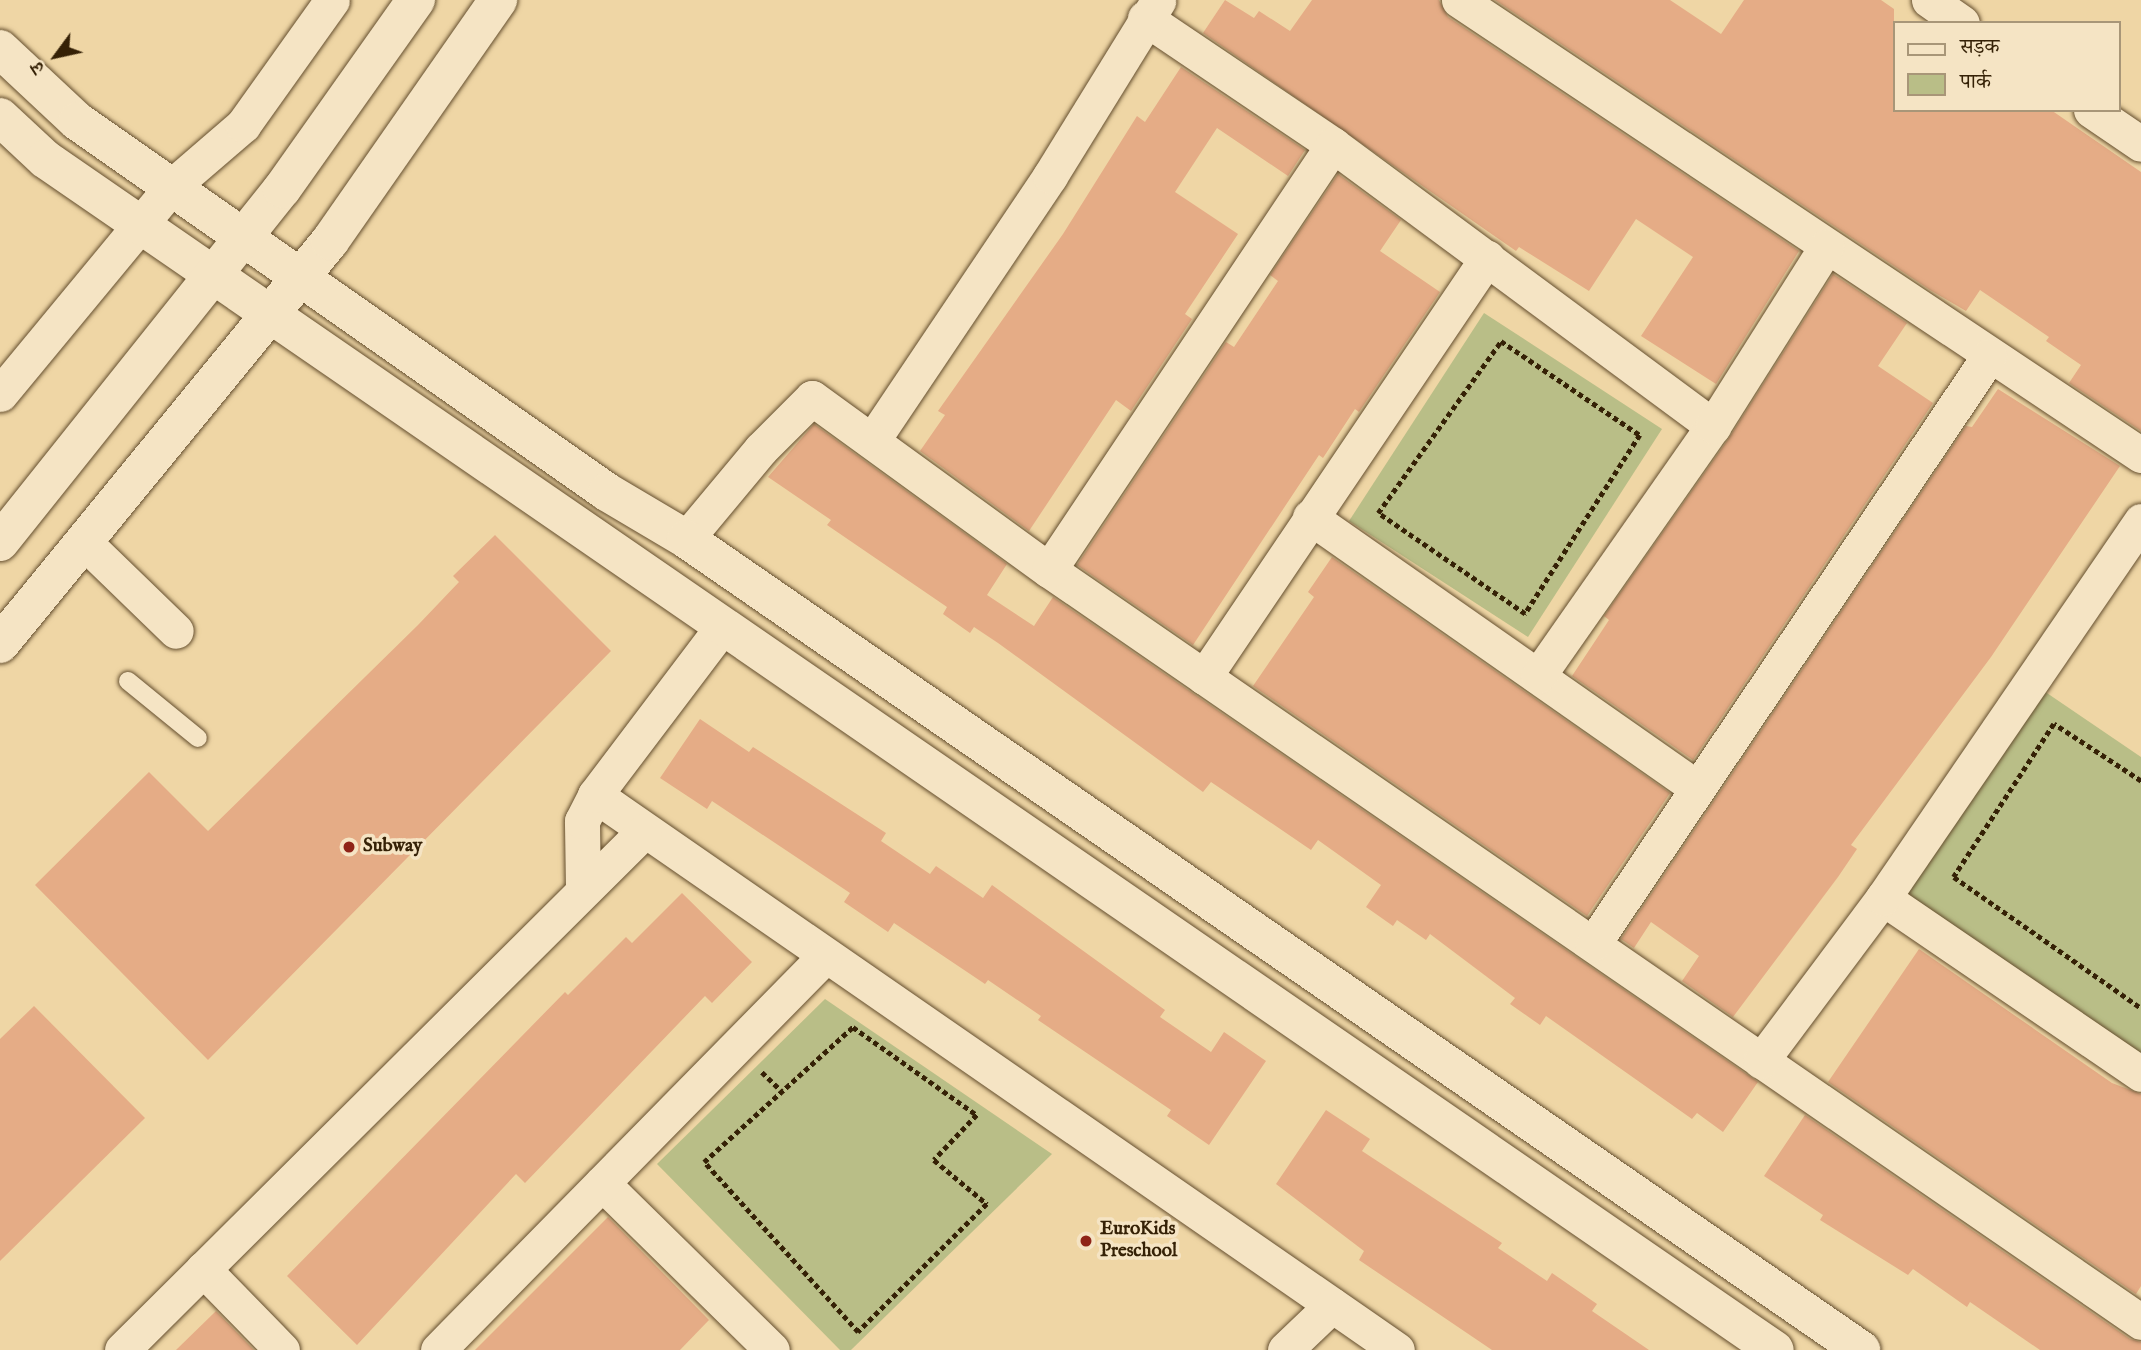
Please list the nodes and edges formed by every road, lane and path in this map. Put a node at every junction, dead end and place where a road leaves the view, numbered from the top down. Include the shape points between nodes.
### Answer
1 (332, 0) edge
2 (416, 0) edge
3 (498, 0) edge
4 (1459, 0) edge
5 (1929, 0) edge
6 (1152, 9) edge
7 (1959, 21) edge
8 (0, 49) edge
9 (2094, 112) edge
10 (0, 117) edge
11 (2141, 144) edge
12 (1333, 145) junction
13 (172, 187) junction
14 (140, 225) junction
15 (243, 237) junction
16 (1826, 247) junction
17 (1487, 258) junction
18 (213, 275) junction
19 (301, 278) junction
20 (270, 315) junction
21 (1989, 356) junction
22 (0, 394) edge
23 (1713, 426) junction
24 (872, 441) junction
25 (2141, 455) edge
26 (1310, 517) junction
27 (2141, 521) edge
28 (686, 539) junction
29 (83, 541) junction
30 (0, 542) edge
31 (1049, 569) junction
32 (1525, 614) joint
33 (722, 626) junction
34 (177, 631) dead end
35 (0, 644) edge
36 (1538, 676) junction
37 (1204, 677) junction
38 (128, 681) dead end
39 (198, 738) dead end
40 (2141, 781) edge
41 (1696, 786) junction
42 (594, 795) junction
43 (644, 831) junction
44 (583, 888) junction
45 (1882, 898) junction
46 (1593, 944) junction
47 (824, 957) junction
48 (2141, 1008) edge
49 (1761, 1061) junction
50 (2141, 1073) edge
51 (602, 1183) junction
52 (203, 1269) junction
53 (1332, 1306) junction
54 (2141, 1322) edge
55 (858, 1332) joint
56 (122, 1350) edge
57 (282, 1350) edge
58 (438, 1350) edge
59 (772, 1350) edge
60 (1285, 1350) edge
61 (1398, 1350) edge
62 (1775, 1350) edge
63 (1861, 1350) edge

1 - 13 street via 243,125
2 - 15 street
3 - 19 street
4 - 16 street
5 - 7 street
6 - 12 street
6 - 24 street via 1050,176
8 - 13 street via 77,121
9 - 11 street
10 - 14 street via 44,159
12 - 17 street
12 - 31 street
13 - 14 street
13 - 15 street
14 - 18 street
14 - 22 street
15 - 18 street
15 - 19 street
16 - 21 street
16 - 23 street
17 - 23 street
17 - 26 street
18 - 20 street
18 - 30 street
19 - 20 street
19 - 28 street via 607,492
20 - 29 street
20 - 33 street
21 - 25 street
21 - 41 street
23 - 36 street
24 - 28 street via 812,398 761,449
24 - 31 street
26 - 36 street
26 - 37 street
27 - 45 street
28 - 63 street
29 - 34 street
29 - 35 street
31 - 37 street
32 - 32 path via 1640,435 1501,341 1378,513
33 - 42 street
33 - 62 street
36 - 41 street
37 - 46 street
38 - 39 lane
40 - 48 path via 2054,723 1954,877
41 - 46 street
42 - 43 street
42 - 44 street via 582,821
43 - 44 street
43 - 47 street
44 - 52 street
45 - 49 street
45 - 50 street
46 - 49 street
47 - 51 street
47 - 53 street
49 - 54 street
51 - 58 street
51 - 59 street
52 - 56 street
52 - 57 street
53 - 60 street
53 - 61 street
55 - 55 path via 704,1163 853,1027 977,1115 934,1160 987,1203

